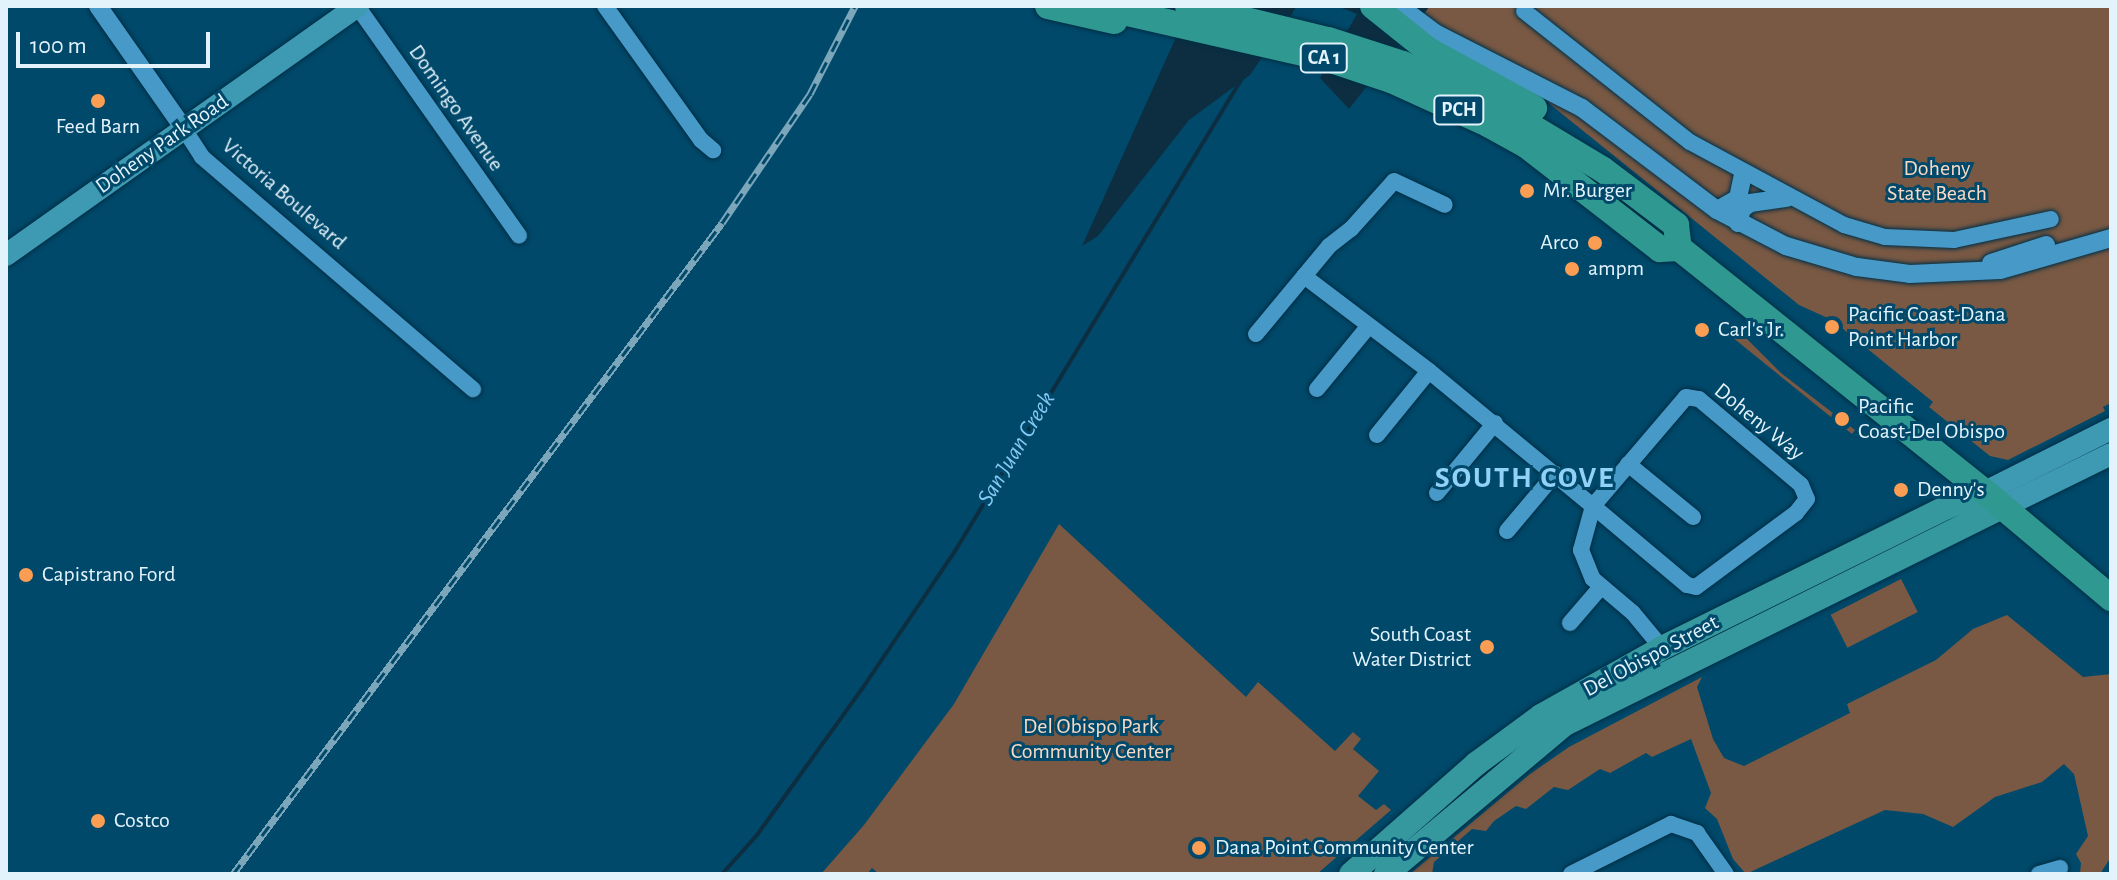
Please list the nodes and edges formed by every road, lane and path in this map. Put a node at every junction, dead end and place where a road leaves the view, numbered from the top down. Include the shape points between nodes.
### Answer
1 (98, 6) edge
2 (357, 6) edge
3 (605, 6) edge
4 (1048, 6) edge
5 (1188, 6) edge
6 (1373, 6) edge
7 (1399, 6) edge
8 (1102, 11) edge
9 (1524, 11) dead end
10 (1410, 54) junction
11 (184, 129) junction
12 (713, 150) dead end
13 (1743, 174) junction
14 (1787, 198) junction
15 (1445, 205) dead end
16 (1717, 210) junction
17 (2051, 219) dead end
18 (1738, 223) junction
19 (2111, 230) edge
20 (519, 236) dead end
21 (2111, 238) edge
22 (2111, 246) edge
23 (1679, 248) junction
24 (2074, 253) junction
25 (6, 255) edge
26 (1985, 269) junction
27 (1304, 276) junction
28 (1368, 327) junction
29 (1256, 334) dead end
30 (1429, 371) junction
31 (473, 389) dead end
32 (1317, 389) dead end
33 (1495, 423) junction
34 (2111, 429) edge
35 (1377, 435) dead end
36 (2111, 454) edge
37 (1628, 464) junction
38 (1555, 474) junction
39 (1437, 493) dead end
40 (1994, 499) junction
41 (1593, 506) junction
42 (1693, 517) dead end
43 (1507, 531) dead end
44 (1601, 587) junction
45 (2111, 598) edge
46 (1570, 623) dead end
47 (1662, 648) junction
48 (2060, 868) dead end
49 (1360, 871) edge
50 (1386, 874) edge
51 (1571, 874) edge
52 (1726, 874) edge
53 (2039, 874) edge

1 - 11 street, Victoria Boulevard
2 - 11 main road, Doheny Park Road
2 - 20 street, Domingo Avenue
3 - 12 street
4 - 8 highway
5 - 10 highway, CA 1
6 - 10 highway
7 - 10 street
8 - 10 highway, CA 1 via 1256,42
9 - 13 street via 1662,122
10 - 16 street via 1582,108
10 - 23 highway, PCH via 1488,124 1526,145 1660,249
10 - 23 highway, PCH via 1486,79 1569,132 1602,169 1676,225
11 - 25 main road, Doheny Park Road
11 - 31 street, Victoria Boulevard via 202,157
13 - 14 street
13 - 16 street via 1738,198
14 - 17 street via 1862,232 1918,241 1995,234
14 - 18 street via 1750,203
15 - 27 street via 1394,181
16 - 18 street
18 - 26 street via 1786,246 1857,267 1910,274
19 - 26 street via 1993,260
21 - 24 street
22 - 24 street
23 - 40 highway, PCH
24 - 26 street
27 - 28 street, Doheny Way
27 - 29 street
28 - 30 street, Doheny Way
28 - 32 street
30 - 33 street, Doheny Way
30 - 35 street
33 - 38 street, Doheny Way
33 - 39 street
34 - 40 main road
36 - 40 main road
37 - 41 street, Doheny Way
37 - 41 street, Doheny Way via 1678,404 1686,397 1699,399 1801,485 1807,499 1796,513 1696,587
37 - 42 street
38 - 41 street, Doheny Way
38 - 43 street
40 - 45 highway, PCH
40 - 47 main road, Del Obispo Street via 1947,507
40 - 50 main road, Del Obispo Street via 1565,724
41 - 44 street, Doheny Way via 1581,550
44 - 46 street
44 - 47 street, Doheny Way via 1633,613
47 - 49 main road, Del Obispo Street via 1507,739
48 - 53 street
51 - 52 street via 1671,824 1697,833

